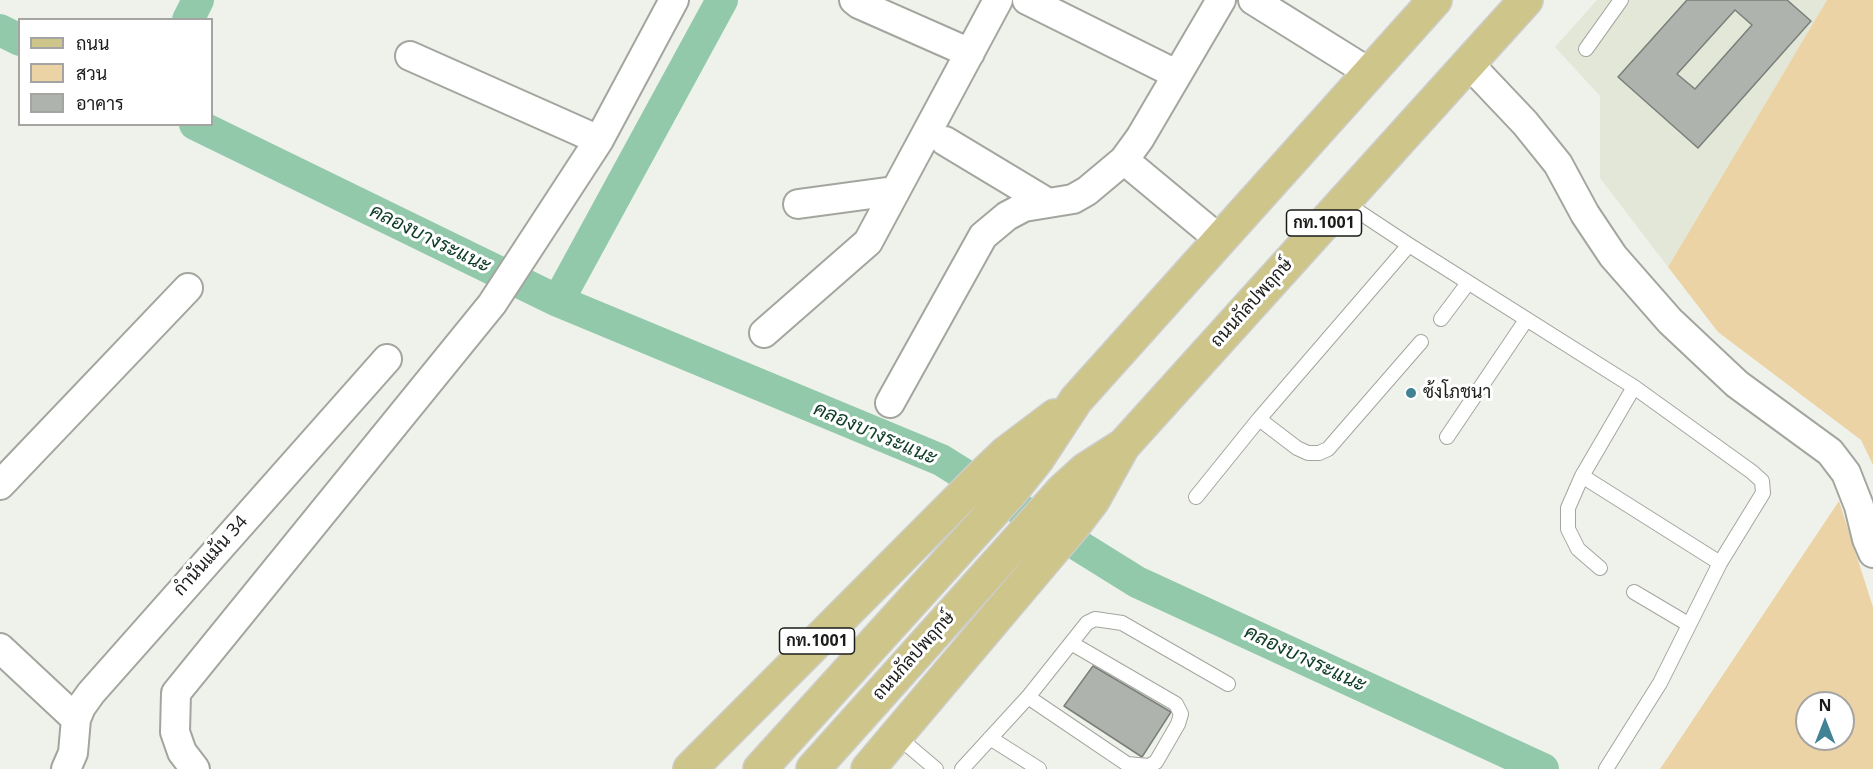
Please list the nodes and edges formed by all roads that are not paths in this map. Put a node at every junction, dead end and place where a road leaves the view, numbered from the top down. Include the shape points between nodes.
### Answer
1 (674, 0) edge
2 (854, 0) edge
3 (998, 0) edge
4 (1027, 0) edge
5 (1221, 0) edge
6 (1253, 0) edge
7 (1435, 0) edge
8 (1526, 0) edge
9 (1621, 0) edge
10 (1586, 49) dead end
11 (970, 53) junction
12 (410, 56) dead end
13 (1469, 64) junction
14 (1370, 73) junction
15 (1176, 74) junction
16 (599, 140) junction
17 (945, 141) dead end
18 (1124, 160) junction
19 (894, 191) junction
20 (1048, 202) junction
21 (1344, 202) junction
22 (798, 204) dead end
23 (1219, 239) junction
24 (1409, 245) junction
25 (1468, 282) junction
26 (188, 288) dead end
27 (1441, 319) dead end
28 (1526, 320) junction
29 (764, 333) dead end
30 (1420, 342) dead end
31 (387, 359) dead end
32 (1634, 387) junction
33 (1076, 400) junction
34 (890, 403) dead end
35 (1259, 419) junction
36 (1447, 437) dead end
37 (1123, 446) junction
38 (1582, 476) junction
39 (0, 485) edge
40 (1196, 497) dead end
41 (1873, 553) edge
42 (1720, 563) junction
43 (1600, 568) dead end
44 (1634, 592) dead end
45 (1688, 624) junction
46 (1071, 643) junction
47 (0, 648) edge
48 (1228, 684) dead end
49 (1028, 697) junction
50 (76, 719) junction
51 (897, 736) junction
52 (990, 738) junction
53 (1606, 768) edge
54 (66, 769) edge
55 (195, 769) edge
56 (690, 769) edge
57 (760, 769) edge
58 (813, 769) edge
59 (868, 769) edge
60 (936, 769) edge
61 (962, 769) edge
62 (1039, 769) edge

1 - 16 street
2 - 11 street
3 - 11 street
4 - 15 street
5 - 15 street
6 - 14 street
7 - 14 main road, กท.1001
8 - 13 main road, ถนนกัลปพฤกษ์ / กท.1001
9 - 10 lane
11 - 19 street
12 - 16 street
13 - 21 main road, ถนนกัลปพฤกษ์ / กท.1001
13 - 41 street via 1558,164 1613,256 1663,313 1737,384 1830,452 1846,473
14 - 23 main road, กท.1001
15 - 18 street
16 - 55 street via 492,304 176,693 175,732 182,752
17 - 20 street
18 - 20 street via 1080,195
18 - 23 street
19 - 22 street
19 - 29 street via 868,242
20 - 34 street via 1024,207 983,236
21 - 24 lane
21 - 37 main road, ถนนกัลปพฤกษ์ / กท.1001
23 - 33 main road, กท.1001
24 - 25 lane
24 - 35 lane
25 - 27 lane
25 - 28 lane
26 - 39 street
28 - 32 lane
28 - 36 lane
30 - 35 lane via 1328,449 1308,453
31 - 50 street, กำนันแม้น 34 via 91,693
32 - 38 lane
32 - 42 lane via 1762,481 1763,493 1756,507
33 - 56 main road, กท.1001 via 981,476
33 - 57 main road, กท.1001 via 1011,492
35 - 40 lane
37 - 51 main road, ถนนกัลปพฤกษ์ / กท.1001 via 1074,525
37 - 58 main road, ถนนกัลปพฤกษ์ / กท.1001 via 1085,470 1044,509
38 - 42 lane
38 - 43 lane via 1568,508 1568,529 1578,549
42 - 45 lane
44 - 45 lane
45 - 53 lane via 1660,683
46 - 48 lane via 1095,619 1122,623
46 - 49 lane
46 - 49 lane via 1176,704 1181,714 1178,724 1156,762 1149,766 1127,764
47 - 50 street
49 - 52 lane
50 - 54 street, กำนันแม้น 34 via 73,753
51 - 59 main road, ถนนกัลปพฤกษ์ / กท.1001
51 - 60 lane
52 - 61 lane
52 - 62 lane

